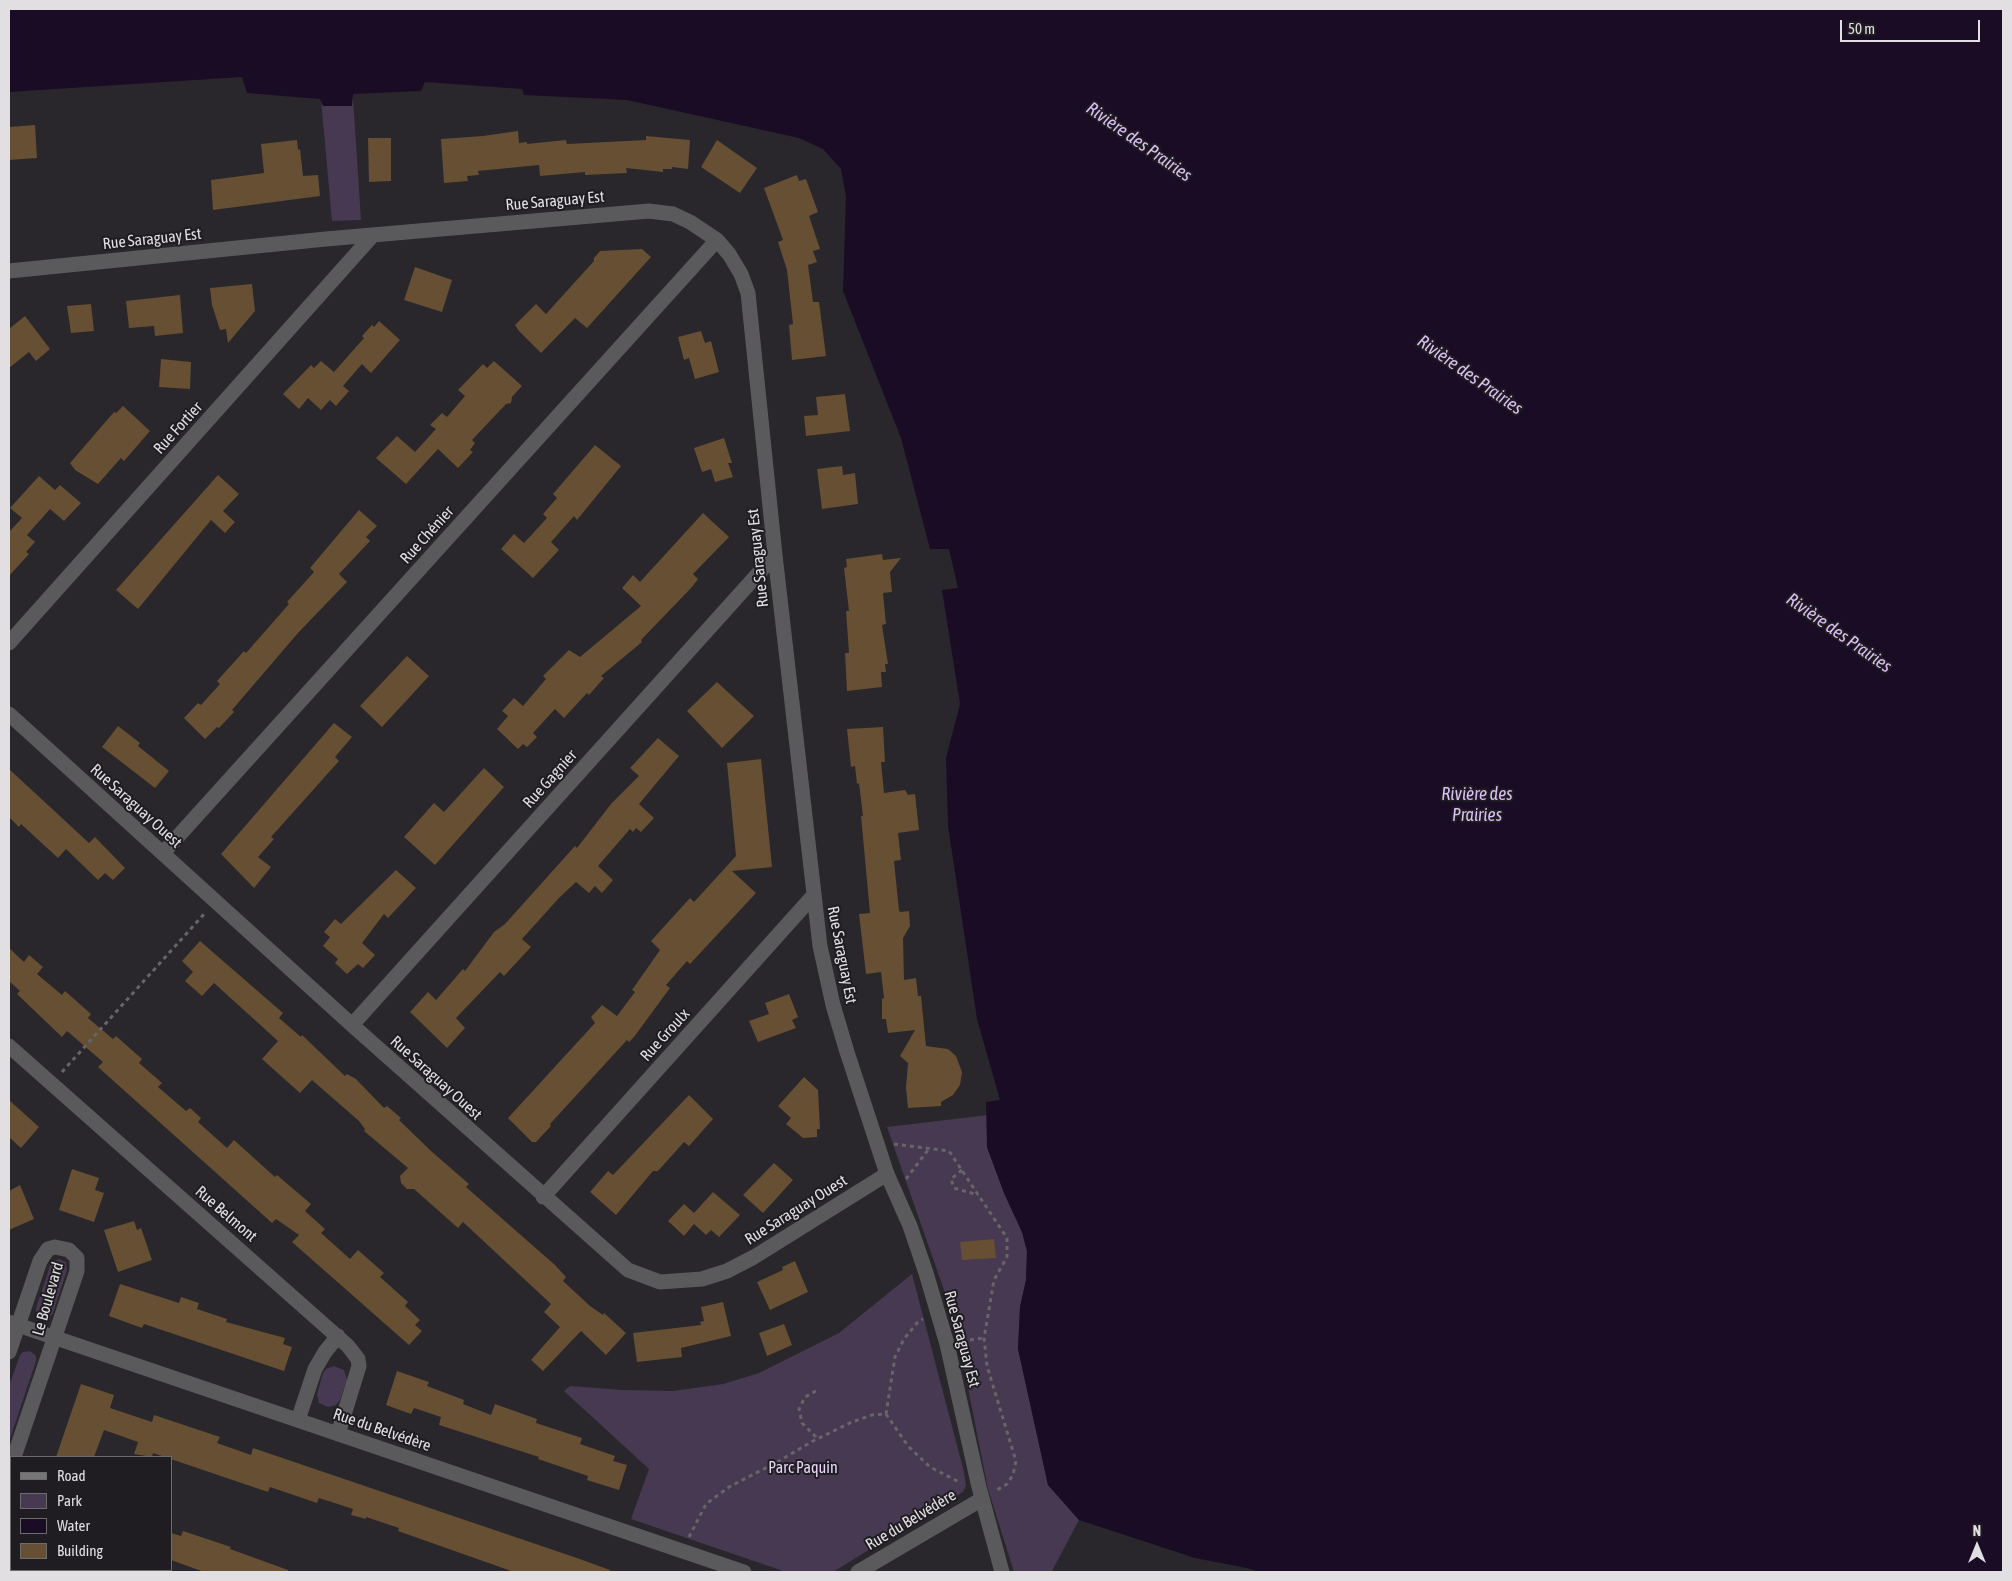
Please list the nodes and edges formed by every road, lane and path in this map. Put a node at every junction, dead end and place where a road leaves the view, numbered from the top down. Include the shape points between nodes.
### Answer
1 (373, 235) junction
2 (717, 240) junction
3 (9, 271) edge
4 (775, 555) junction
5 (9, 643) edge
6 (9, 714) edge
7 (163, 853) junction
8 (814, 896) junction
9 (215, 902) junction
10 (352, 1025) junction
11 (9, 1046) edge
12 (52, 1084) junction
13 (878, 1142) junction
14 (928, 1150) junction
15 (962, 1170) junction
16 (887, 1174) junction
17 (896, 1193) junction
18 (978, 1196) junction
19 (543, 1197) junction
20 (937, 1312) junction
21 (13, 1324) edge
22 (338, 1336) junction
23 (55, 1338) junction
24 (9, 1352) edge
25 (816, 1391) dead end
26 (886, 1414) junction
27 (298, 1420) junction
28 (338, 1434) junction
29 (818, 1439) junction
30 (14, 1456) edge
31 (981, 1493) junction
32 (684, 1551) junction
33 (744, 1572) edge
34 (858, 1572) edge
35 (1002, 1572) edge

1 - 2 street, Rue Saraguay Est via 649,211 673,214
1 - 3 street, Rue Saraguay Est
1 - 5 street, Rue Fortier
2 - 4 street, Rue Saraguay Est via 733,260 748,293
2 - 7 street, Rue Chénier
4 - 8 street, Rue Saraguay Est
4 - 10 street, Rue Gagnier
6 - 7 street, Rue Saraguay Ouest
7 - 9 street, Rue Saraguay Ouest
8 - 13 street, Rue Saraguay Est via 820,946 833,1004
8 - 19 street, Rue Groulx
9 - 10 street, Rue Saraguay Ouest
9 - 12 path
10 - 19 street, Rue Saraguay Ouest
11 - 12 street, Rue Belmont
12 - 22 street, Rue Belmont
13 - 14 path
13 - 16 street, Rue Saraguay Est
14 - 15 path via 949,1150
14 - 17 path
15 - 18 path
15 - 18 path via 952,1179 954,1188
16 - 17 street, Rue Saraguay Est
16 - 19 street, Rue Saraguay Ouest via 754,1257 727,1271 681,1282 660,1282 628,1270
17 - 20 street, Rue Saraguay Est
18 - 31 path via 1007,1238 1007,1257 994,1280 984,1338 987,1366 1016,1461 1013,1475 1003,1488
20 - 26 path via 916,1323 904,1339 895,1357
20 - 31 street, Rue Saraguay Est
21 - 23 street, Rue du Belvédère
21 - 23 street, Le Boulevard via 40,1261 48,1249 61,1247 74,1253 78,1264
21 - 24 street, Le Boulevard
22 - 27 street via 315,1369
22 - 28 street, Rue Belmont via 354,1352 359,1366
23 - 27 street, Rue du Belvédère
23 - 30 street, Le Boulevard
25 - 29 path via 804,1397 799,1409 802,1423
26 - 29 path via 859,1420
26 - 31 path via 908,1446 930,1467
27 - 28 street, Rue du Belvédère
28 - 32 street, Rue du Belvédère
29 - 32 path via 717,1495 698,1515
31 - 34 street, Rue du Belvédère
31 - 35 street, Rue Saraguay Est
32 - 33 street, Rue du Belvédère

